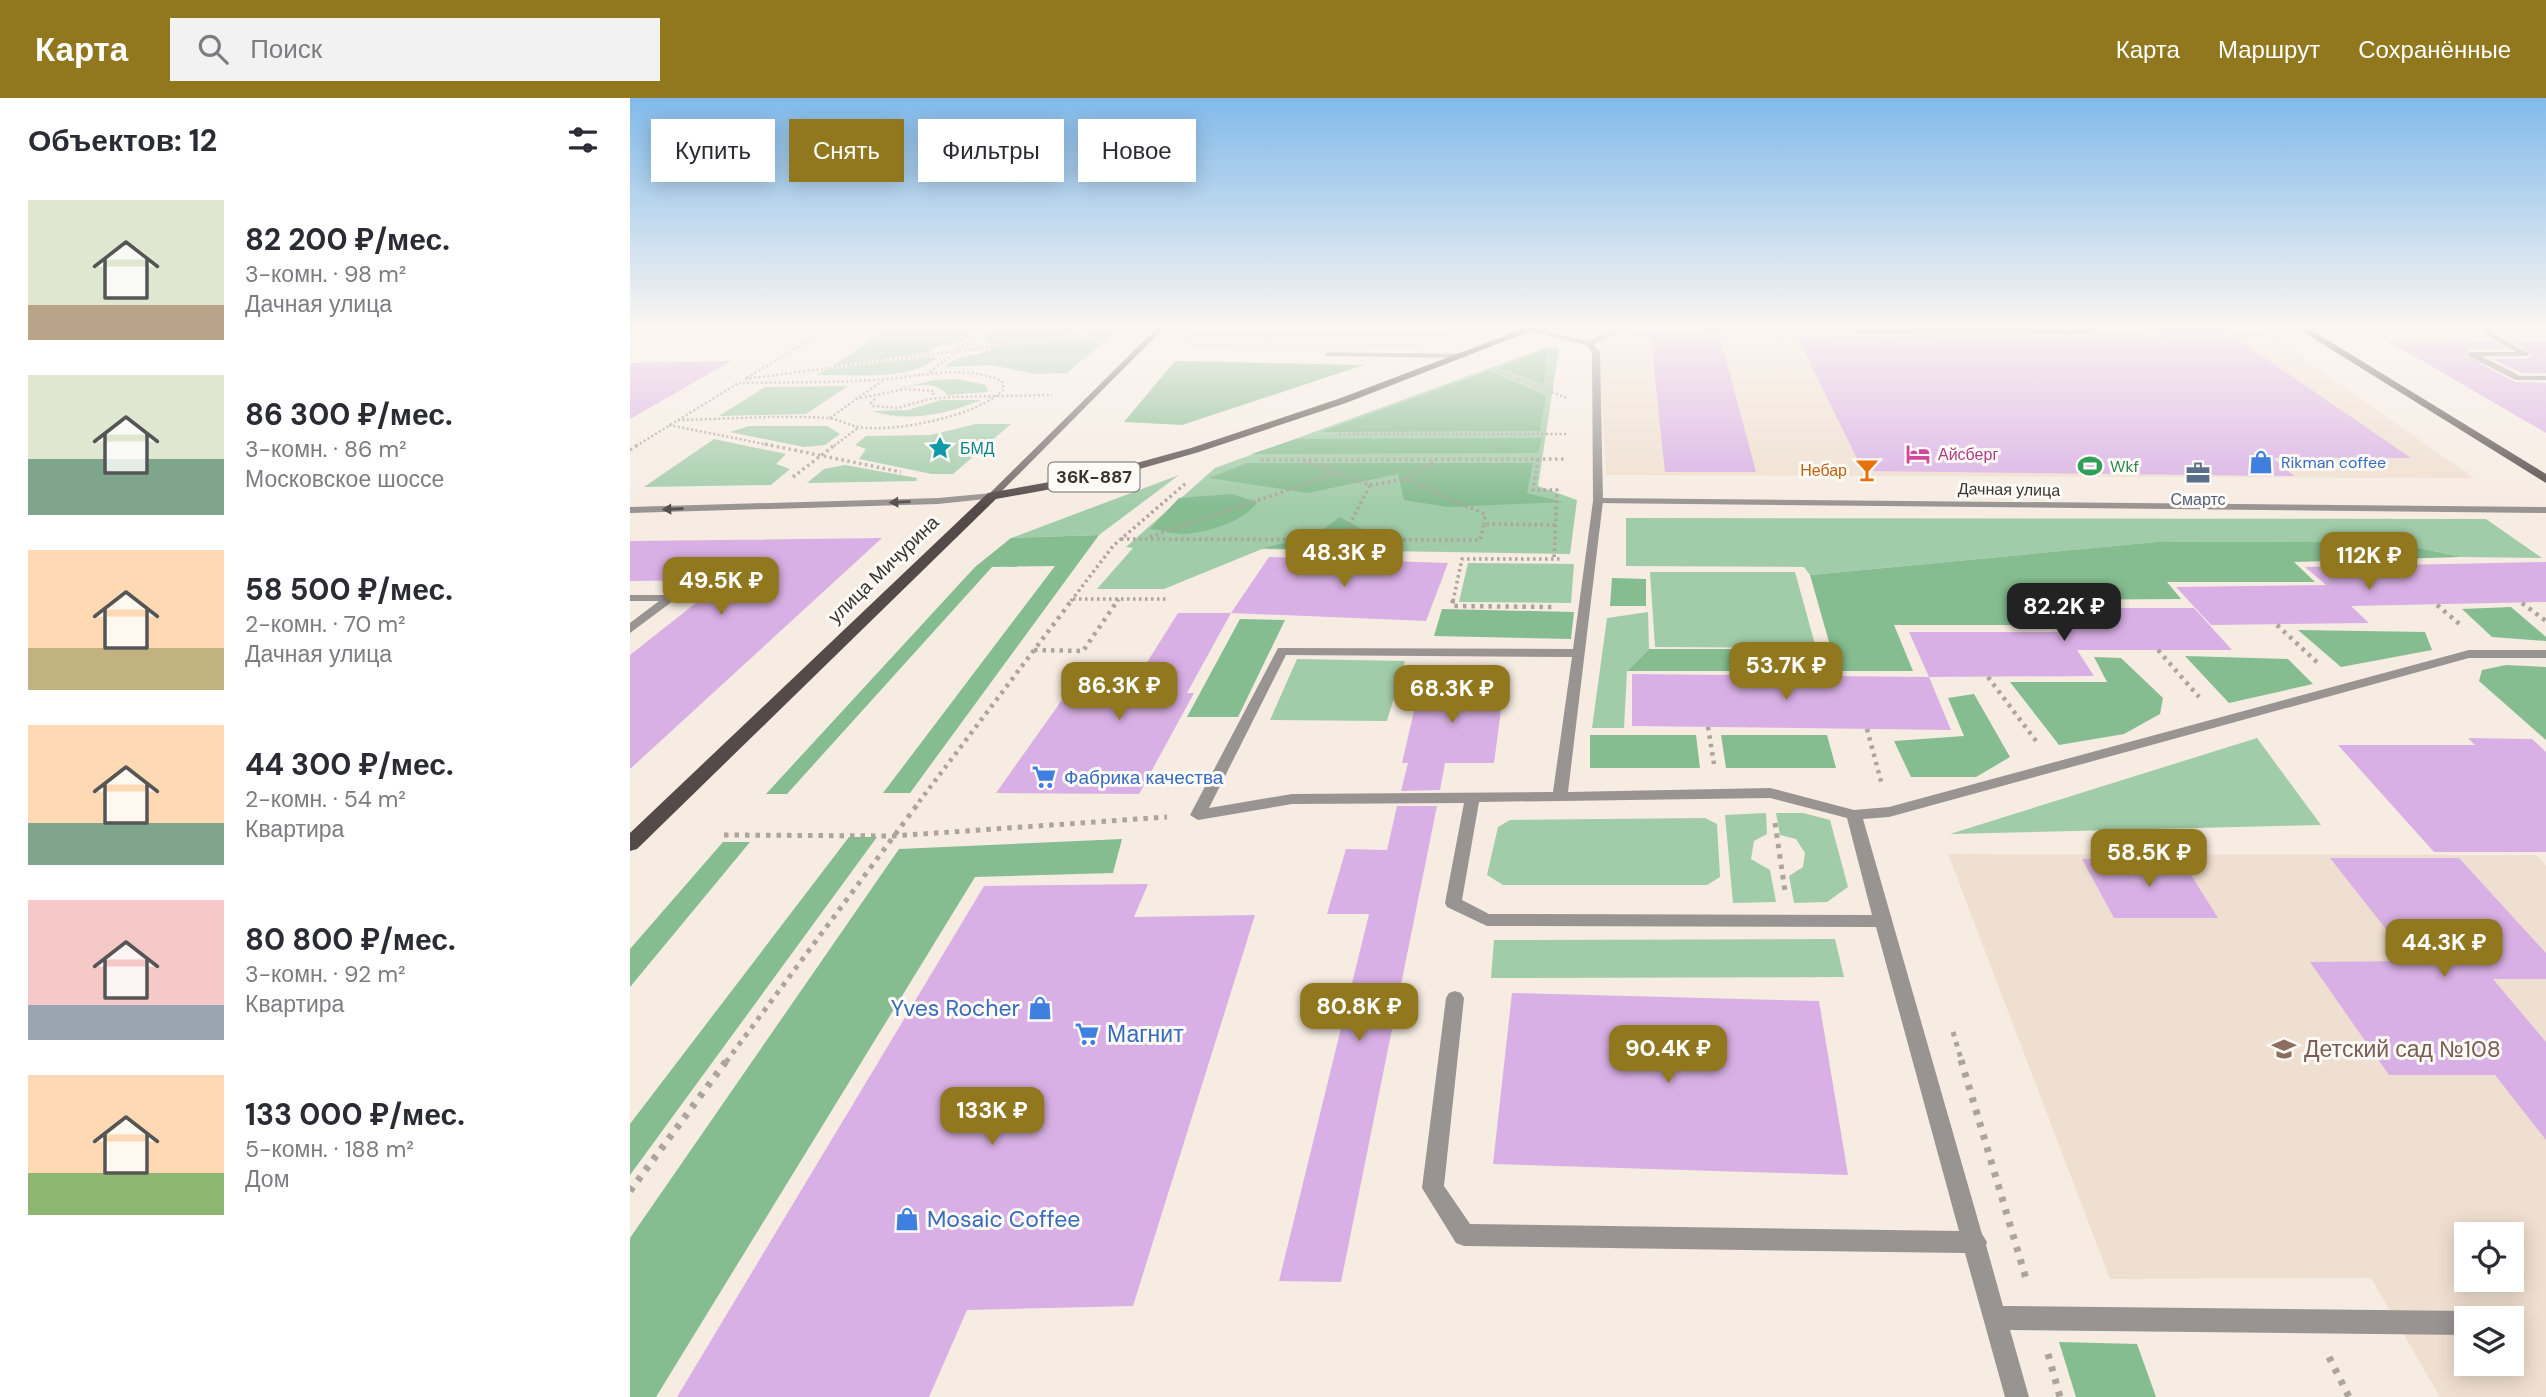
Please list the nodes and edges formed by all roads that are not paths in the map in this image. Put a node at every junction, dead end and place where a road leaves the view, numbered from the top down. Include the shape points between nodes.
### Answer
1 (1103, 386) edge
2 (1383, 386) edge
3 (1597, 386) edge
4 (2394, 386) edge
5 (2546, 479) edge
6 (992, 496) junction
7 (1598, 501) junction
8 (630, 510) edge
9 (2546, 510) edge
10 (630, 598) edge
11 (630, 629) edge
12 (1580, 653) junction
13 (2546, 654) edge
14 (1560, 797) junction
15 (1472, 798) junction
16 (1854, 815) junction
17 (630, 844) edge
18 (1882, 920) junction
19 (1455, 998) dead end
20 (1976, 1242) junction
21 (1996, 1318) junction
22 (2454, 1322) edge
23 (2017, 1397) edge

1 - 6 main road, улица Мичурина
2 - 6 main road, 36К-887 via 1160,461
3 - 7 street
4 - 5 main road
6 -> 8 street
6 - 17 main road, улица Мичурина
7 - 9 street, Дачная улица
7 - 12 street
10 - 11 street via 671,597
12 - 14 street
12 - 15 street via 1282,651 1198,815 1292,799
13 - 16 street via 2469,654 1889,812
14 - 15 street
14 - 16 street via 1770,793
15 - 18 street via 1453,903 1487,920
16 - 18 street
18 - 20 street
19 - 20 street via 1433,1188 1464,1235
20 - 21 street
21 - 22 street
21 - 23 street

